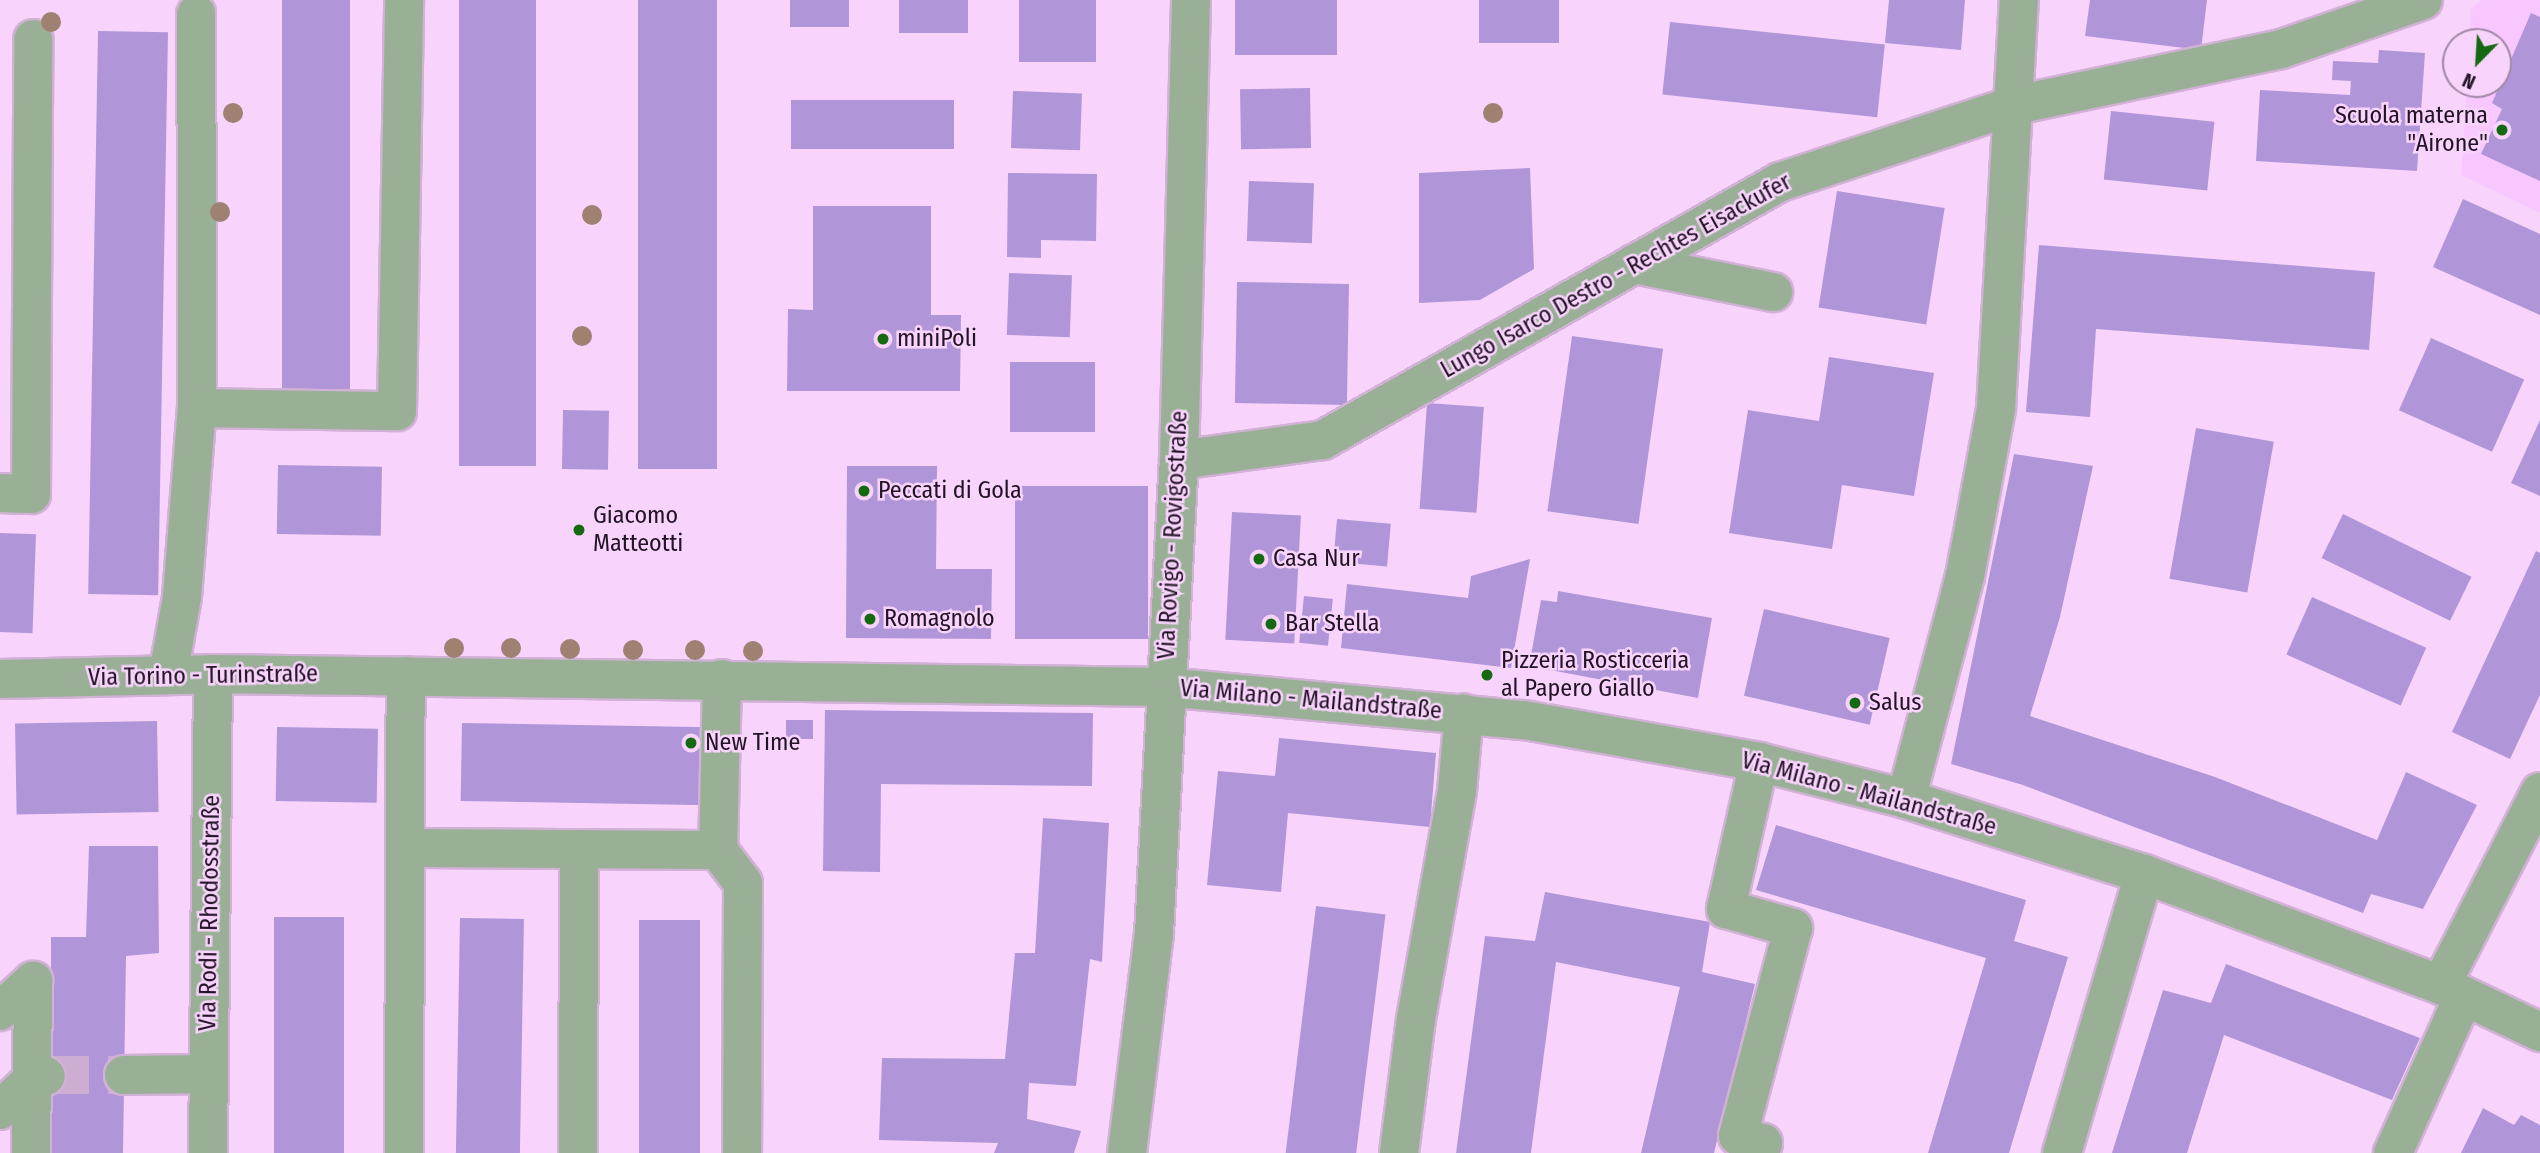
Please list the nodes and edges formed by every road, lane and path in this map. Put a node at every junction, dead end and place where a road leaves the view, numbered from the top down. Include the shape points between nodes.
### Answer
1 (404, 0) edge
2 (1191, 0) edge
3 (2019, 0) edge
4 (2423, 0) edge
5 (196, 14) dead end
6 (33, 39) dead end
7 (2015, 106) junction
8 (1634, 264) junction
9 (1773, 292) dead end
10 (197, 408) junction
11 (1179, 460) junction
12 (0, 493) edge
13 (213, 674) junction
14 (168, 675) junction
15 (406, 676) junction
16 (0, 679) edge
17 (722, 679) junction
18 (1166, 687) junction
19 (1464, 713) junction
20 (1759, 761) junction
21 (2540, 792) edge
22 (1906, 799) junction
23 (405, 848) junction
24 (579, 849) junction
25 (718, 850) junction
26 (2144, 874) junction
27 (2453, 991) junction
28 (0, 1011) edge
29 (2540, 1032) edge
30 (209, 1074) junction
31 (124, 1075) tunnel mouth
32 (42, 1077) junction
33 (0, 1110) edge
34 (32, 1153) edge
35 (208, 1153) edge
36 (404, 1153) edge
37 (578, 1153) edge
38 (742, 1153) edge
39 (1128, 1153) edge
40 (1399, 1153) edge
41 (1760, 1153) edge
42 (2062, 1153) edge
43 (2393, 1153) edge

1 - 10 street via 397,411
2 - 11 street, Via Rovigo - Rovigostraße
3 - 7 street
4 - 7 street, Lungo Isarco Destro - Rechtes Eisackufer via 2281,49
5 - 10 street
6 - 12 street via 31,494
7 - 8 street, Lungo Isarco Destro - Rechtes Eisackufer via 1780,182
7 - 22 street via 1996,409 1965,576
8 - 9 street
8 - 11 street, Lungo Isarco Destro - Rechtes Eisackufer via 1323,440
10 - 14 street via 183,597
11 - 18 street, Via Rovigo - Rovigostraße
13 - 14 street, Via Torino - Turinstraße
13 - 15 street, Via Torino - Turinstraße
13 - 30 street, Via Rodi - Rhodosstraße
14 - 16 street, Via Torino - Turinstraße
15 - 17 street, Via Torino - Turinstraße
15 - 23 street
17 - 18 street, Via Milano - Mailandstraße
17 - 25 street
18 - 19 street, Via Milano - Mailandstraße
18 - 39 street, Via Rovigo - Rovigostraße via 1154,934
19 - 20 street, Via Milano - Mailandstraße
19 - 40 street via 1457,791 1416,1019
20 - 22 street, Via Milano - Mailandstraße
20 - 41 street via 1726,909 1793,928 1738,1136 1763,1143
21 - 27 street
22 - 26 street, Via Milano - Mailandstraße
23 - 24 street
23 - 36 street
24 - 25 street
24 - 37 street
25 - 38 street via 743,883
26 - 27 street, Via Milano - Mailandstraße
26 - 42 street
27 - 29 street, Via Milano - Mailandstraße
27 - 43 street
28 - 32 street via 33,981
30 - 31 street
30 - 35 street, Via Rodi - Rhodosstraße
32 - 33 street
32 - 34 street

